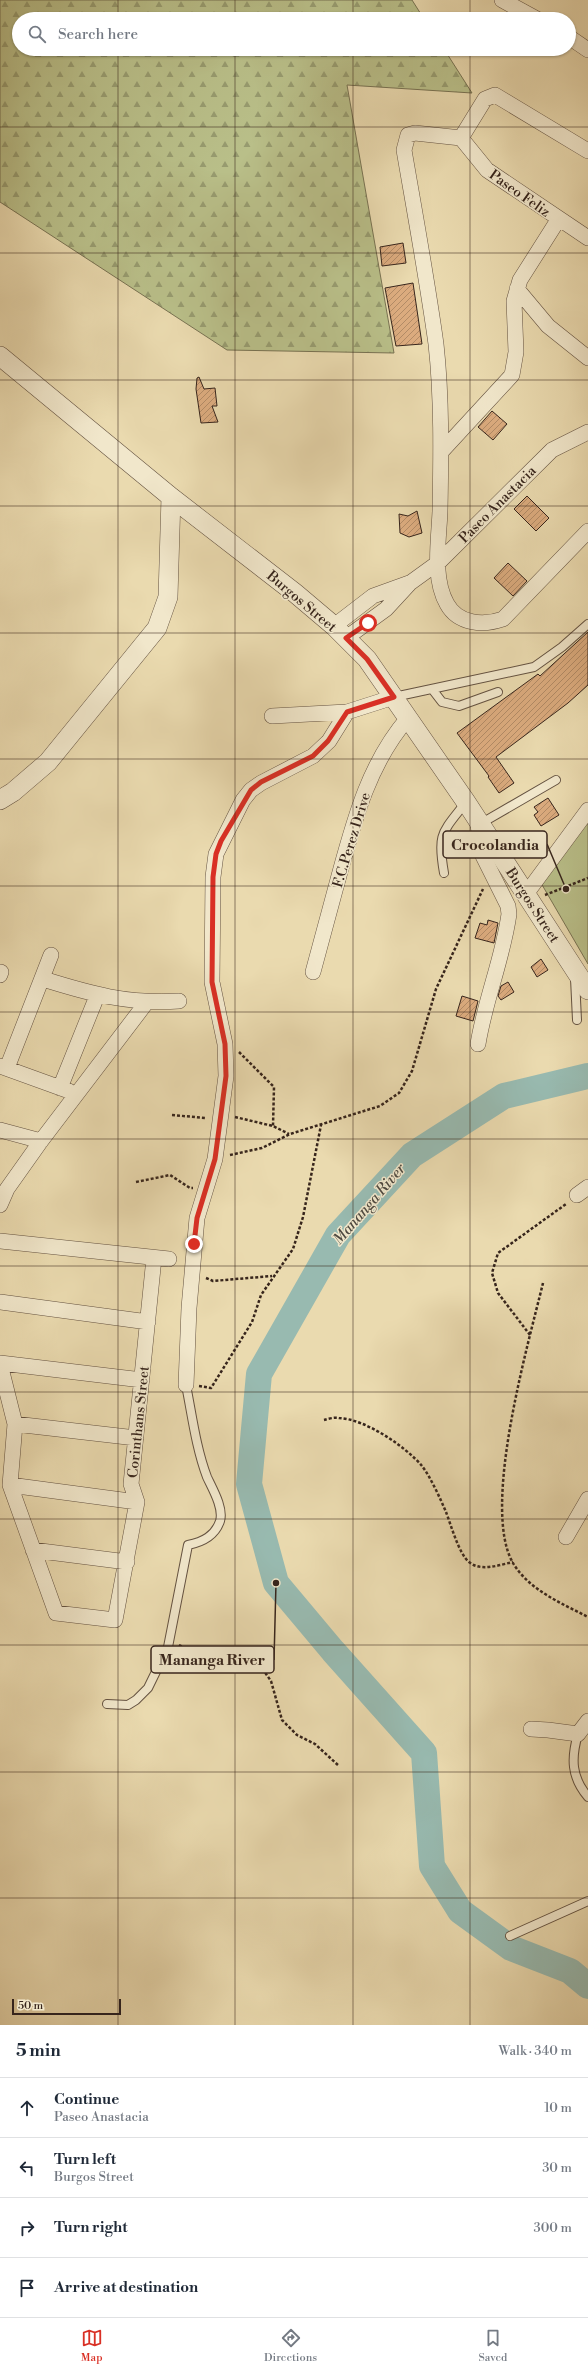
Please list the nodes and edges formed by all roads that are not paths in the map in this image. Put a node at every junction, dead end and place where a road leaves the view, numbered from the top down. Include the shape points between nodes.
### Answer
1 (502, 0) edge
2 (524, 12) edge
3 (576, 42) edge
4 (588, 50) edge
5 (461, 138) junction
6 (588, 150) edge
7 (558, 220) junction
8 (588, 238) edge
9 (517, 289) junction
10 (0, 356) edge
11 (588, 358) edge
12 (588, 432) edge
13 (441, 452) junction
14 (171, 497) junction
15 (588, 531) edge
16 (439, 562) junction
17 (588, 624) edge
18 (340, 632) junction
19 (432, 689) junction
20 (498, 692) dead end
21 (394, 697) junction
22 (347, 712) junction
23 (272, 716) dead end
24 (408, 718) junction
25 (556, 780) dead end
26 (0, 800) edge
27 (466, 802) junction
28 (586, 813) edge
29 (478, 821) junction
30 (444, 873) dead end
31 (526, 894) junction
32 (51, 956) dead end
33 (574, 967) junction
34 (314, 972) dead end
35 (43, 979) junction
36 (588, 990) edge
37 (96, 996) junction
38 (179, 1001) dead end
39 (146, 1003) junction
40 (577, 1020) dead end
41 (478, 1044) dead end
42 (4, 1067) edge
43 (60, 1088) junction
44 (77, 1094) junction
45 (0, 1130) edge
46 (41, 1141) junction
47 (4, 1188) edge
48 (0, 1205) edge
49 (0, 1241) edge
50 (0, 1302) edge
51 (148, 1322) junction
52 (0, 1363) edge
53 (142, 1380) junction
54 (186, 1385) joint
55 (15, 1424) junction
56 (136, 1438) junction
57 (10, 1485) junction
58 (588, 1499) edge
59 (137, 1502) junction
60 (566, 1537) dead end
61 (33, 1550) junction
62 (127, 1562) junction
63 (107, 1704) dead end
64 (588, 1721) edge
65 (531, 1730) dead end
66 (578, 1734) junction
67 (588, 1797) edge
68 (588, 1901) edge
69 (510, 1936) dead end

1 - 2 street
3 - 4 street
5 - 6 street via 485,99 495,95
5 - 7 street, Paseo Feliz via 487,170
5 - 13 street via 414,133 408,135 404,150 436,346
7 - 8 street, Paseo Feliz
7 - 9 street via 520,280
9 - 11 street via 548,326
9 - 13 street via 514,301 516,352 512,374
10 - 14 street, Burgos Street
12 - 16 street, Paseo Anastacia via 552,450
13 - 16 street
14 - 18 street, Burgos Street
14 - 26 street via 168,597 157,628 48,762
15 - 16 street via 503,619 492,623 479,624 467,620 447,605 439,578
16 - 18 street, Paseo Anastacia via 410,583 374,596
17 - 19 lane via 534,667
18 - 21 street, Burgos Street via 367,659
19 - 20 lane via 442,702 459,706
19 - 21 lane
21 - 22 street
21 - 24 street, Burgos Street
22 - 23 street
22 - 54 street via 328,741 313,756 261,782 251,790 216,854 213,877 212,982 225,1044 226,1076 215,1159 197,1218 189,1308
24 - 27 street, Burgos Street
24 - 34 street, F.C.Perez Drive via 376,763 355,819
25 - 29 lane
27 - 29 street, Burgos Street
27 - 30 lane via 443,832 440,842
28 - 31 street
29 - 31 street, Burgos Street
29 - 41 street via 479,844 508,906 509,914 497,970 484,1010
31 - 33 street, Burgos Street
32 - 35 street
33 - 36 street, Burgos Street
33 - 40 lane
35 - 37 street
35 - 42 street
37 - 39 street
37 - 43 street
38 - 39 street
39 - 44 street
42 - 43 street
43 - 44 street
44 - 46 street
45 - 46 street
46 - 47 street
47 - 48 street
49 - 51 street, Corinthans Street via 161,1258
50 - 51 street
51 - 53 street, Corinthans Street
52 - 53 street
52 - 55 street
53 - 56 street, Corinthans Street
54 - 63 lane via 201,1459 218,1504 220,1520 211,1535 203,1542 188,1545 168,1647 148,1688 128,1705
55 - 56 street
55 - 57 street
56 - 59 street, Corinthans Street via 131,1484
57 - 59 street
57 - 61 street
58 - 60 street
59 - 62 street, Corinthans Street
61 - 62 street
61 - 62 street, Corinthans Street via 56,1613 115,1620
64 - 66 street
65 - 66 street
66 - 67 lane via 572,1753 574,1767 580,1787
68 - 69 lane

